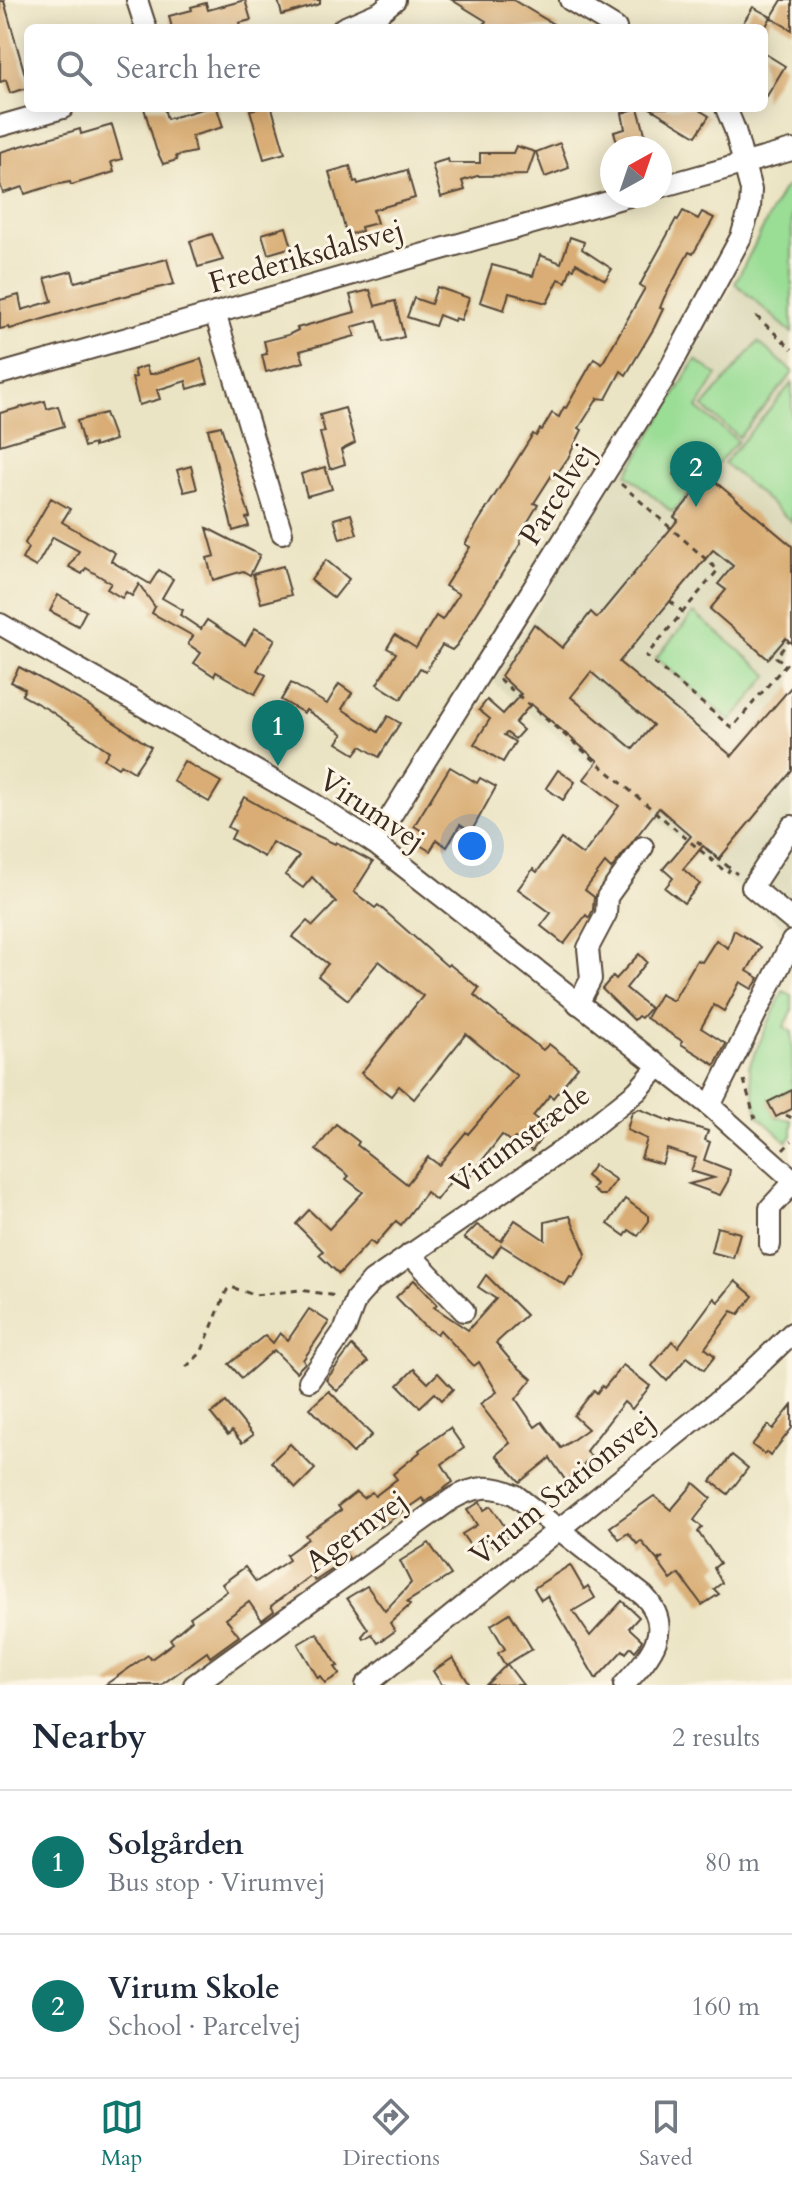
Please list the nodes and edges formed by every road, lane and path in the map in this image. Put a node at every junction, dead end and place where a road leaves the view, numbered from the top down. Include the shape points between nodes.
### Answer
1 (137, 0) edge
2 (395, 0) edge
3 (570, 0) edge
4 (145, 24) edge
5 (352, 24) edge
6 (609, 24) edge
7 (49, 112) edge
8 (728, 112) edge
9 (0, 126) edge
10 (792, 150) edge
11 (744, 163) junction
12 (672, 184) edge
13 (600, 204) edge
14 (215, 313) junction
15 (756, 316) dead end
16 (792, 349) edge
17 (0, 374) edge
18 (615, 479) dead end
19 (282, 533) dead end
20 (670, 601) dead end
21 (683, 612) junction
22 (0, 624) edge
23 (789, 641) dead end
24 (484, 666) junction
25 (792, 826) edge
26 (697, 841) dead end
27 (374, 843) junction
28 (643, 847) dead end
29 (730, 869) junction
30 (752, 887) junction
31 (792, 920) edge
32 (792, 941) edge
33 (578, 1004) junction
34 (736, 1054) junction
35 (659, 1066) junction
36 (710, 1106) junction
37 (786, 1115) dead end
38 (792, 1118) edge
39 (755, 1121) dead end
40 (792, 1181) edge
41 (770, 1245) dead end
42 (410, 1254) junction
43 (356, 1299) junction
44 (464, 1311) dead end
45 (792, 1333) edge
46 (186, 1367) dead end
47 (309, 1381) dead end
48 (559, 1530) junction
49 (194, 1685) edge
50 (366, 1685) edge
51 (624, 1685) edge

1 - 4 street
2 - 5 street
3 - 6 street
7 - 9 street
8 - 11 street, Parcelvej
10 - 11 street
11 - 12 street
11 - 24 street, Parcelvej via 751,198 741,237 664,379
13 - 14 street, Frederiksdalsvej
14 - 17 street, Frederiksdalsvej
14 - 19 street
15 - 16 path
18 - 21 path via 718,570
20 - 21 path
21 - 23 path via 646,656 732,728 786,664 776,657
22 - 27 street, Virumvej
24 - 27 street, Parcelvej
24 - 29 path via 727,873
25 - 30 street
26 - 29 path
27 - 33 street, Virumvej
28 - 33 street via 607,897 606,914 588,948 591,979
29 - 30 path
30 - 31 street
32 - 34 street
33 - 35 street, Virumvej
34 - 36 street
34 - 39 path
35 - 36 street, Virumvej
35 - 42 street, Virumstræde via 637,1091 567,1147
36 - 40 street, Virumvej
37 - 38 path
40 - 41 street via 770,1208
42 - 43 street, Virumstræde
42 - 44 street
43 - 46 path via 301,1290 254,1295 231,1287 201,1353
43 - 47 street, Virumstræde via 345,1329
45 - 48 street, Virum Stationsvej via 739,1384
48 - 49 street, Agernvej via 515,1495 478,1486
48 - 50 street, Virum Stationsvej
48 - 51 street, Agernvej via 655,1608 659,1622 652,1653

